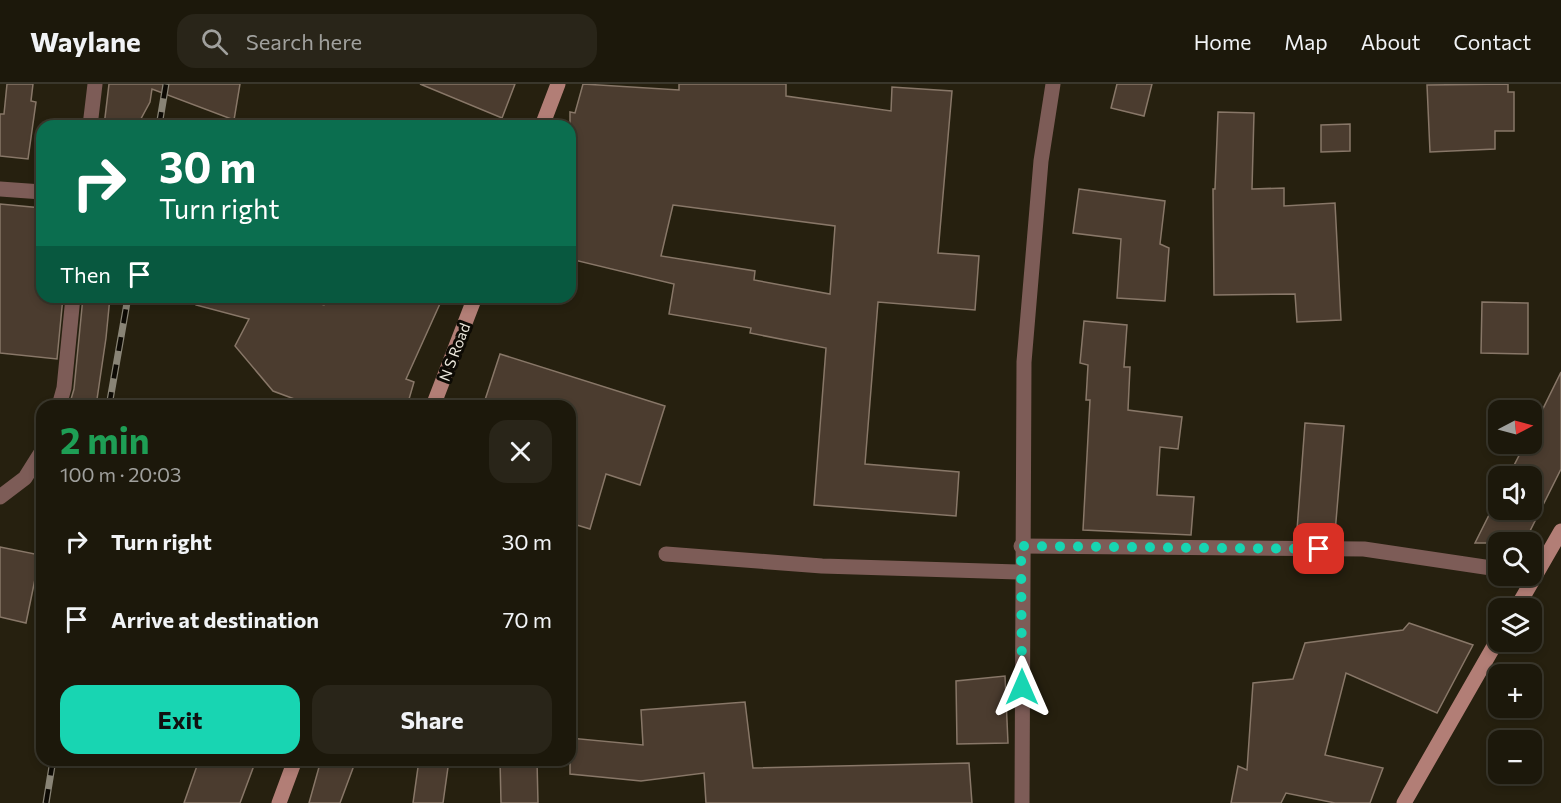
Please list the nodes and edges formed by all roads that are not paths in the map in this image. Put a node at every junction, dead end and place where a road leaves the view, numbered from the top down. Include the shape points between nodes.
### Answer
1 (95, 84) edge
2 (558, 84) edge
3 (1053, 84) edge
4 (91, 120) edge
5 (544, 120) edge
6 (0, 189) edge
7 (36, 192) edge
8 (72, 303) edge
9 (473, 303) edge
10 (61, 400) edge
11 (435, 400) edge
12 (36, 461) edge
13 (0, 497) edge
14 (1561, 531) edge
15 (1021, 546) junction
16 (666, 554) dead end
17 (1542, 562) edge
18 (1488, 568) edge
19 (1021, 572) junction
20 (1491, 652) edge
21 (294, 766) edge
22 (279, 803) edge
23 (1022, 803) edge
24 (1404, 803) edge

1 - 4 street
2 - 5 street
3 - 15 street via 1041,161 1024,362
6 - 7 street
8 - 10 street
9 - 11 street, N S Road
12 - 13 street via 25,478
14 - 17 street
15 - 18 street via 1364,549
15 - 19 street
16 - 19 street via 822,566
19 - 23 street
20 - 24 street
21 - 22 street

